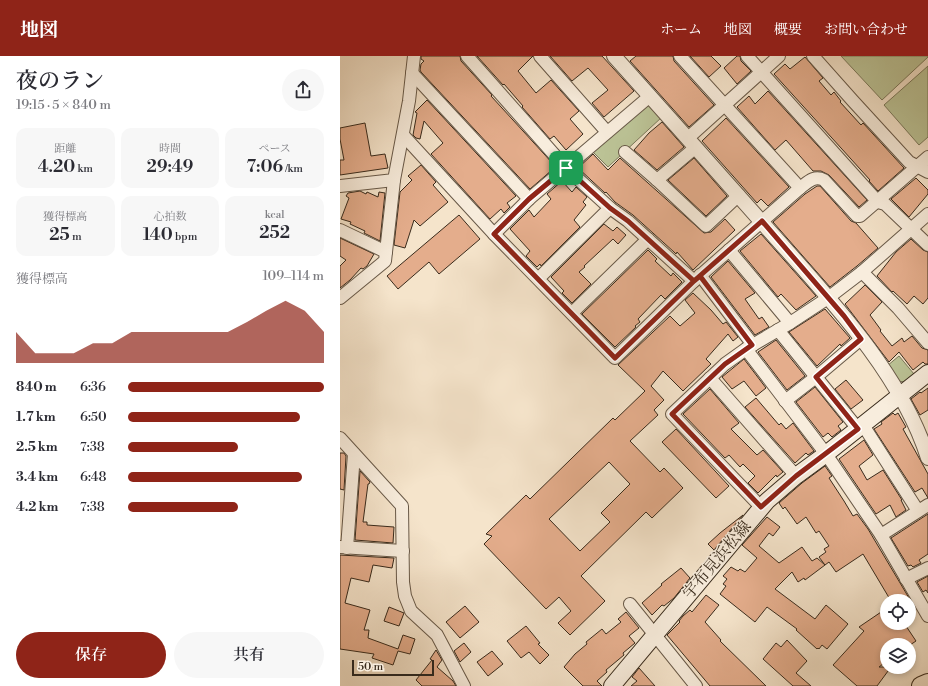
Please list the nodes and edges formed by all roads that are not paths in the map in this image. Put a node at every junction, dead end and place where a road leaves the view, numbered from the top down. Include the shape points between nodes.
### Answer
1 (414, 56) edge
2 (467, 56) edge
3 (540, 56) edge
4 (614, 56) edge
5 (680, 56) edge
6 (747, 56) edge
7 (779, 56) edge
8 (813, 56) edge
9 (412, 73) junction
10 (761, 73) junction
11 (650, 96) junction
12 (724, 105) junction
13 (607, 132) junction
14 (403, 135) junction
15 (692, 142) junction
16 (625, 152) dead end
17 (928, 157) edge
18 (566, 168) junction
19 (923, 169) edge
20 (394, 180) junction
21 (657, 180) junction
22 (340, 186) edge
23 (800, 188) junction
24 (739, 195) junction
25 (529, 199) junction
26 (878, 202) junction
27 (610, 208) junction
28 (928, 214) edge
29 (762, 221) junction
30 (912, 228) junction
31 (340, 230) edge
32 (494, 234) junction
33 (648, 239) junction
34 (928, 245) edge
35 (729, 250) junction
36 (386, 252) junction
37 (862, 272) junction
38 (539, 278) junction
39 (697, 278) junction
40 (340, 298) edge
41 (828, 298) junction
42 (572, 313) junction
43 (790, 323) junction
44 (778, 330) junction
45 (861, 339) junction
46 (928, 343) edge
47 (749, 347) junction
48 (928, 373) edge
49 (816, 377) junction
50 (710, 378) junction
51 (899, 395) junction
52 (786, 401) junction
53 (861, 427) junction
54 (340, 438) edge
55 (349, 452) edge
56 (826, 454) junction
57 (928, 458) edge
58 (796, 476) junction
59 (928, 504) edge
60 (761, 507) junction
61 (918, 511) junction
62 (881, 535) junction
63 (343, 547) edge
64 (403, 551) junction
65 (928, 568) edge
66 (906, 579) junction
67 (630, 604) dead end
68 (928, 616) edge
69 (656, 635) junction
70 (928, 683) edge
71 (464, 686) edge
72 (612, 686) edge
73 (696, 686) edge
74 (921, 686) edge

1 - 9 street
2 - 18 street
3 - 13 street
4 - 11 street
5 - 12 street
6 - 10 street
7 - 10 street
8 - 19 street via 909,162
9 - 14 street
9 - 25 street
10 - 12 street
10 - 26 street
11 - 13 street
11 - 15 street
12 - 15 street
12 - 23 street
13 - 18 street
14 - 20 street
14 - 32 street
15 - 21 street
15 - 24 street
16 - 21 street
17 - 19 street
18 - 25 street
18 - 27 street
19 - 26 street
20 - 22 street
20 - 36 street
21 - 24 street via 706,226
23 - 26 street via 812,179 824,180 857,216
23 - 29 street
24 - 29 street
25 - 32 street
26 - 30 street via 885,204
27 - 33 street
27 - 38 street
28 - 30 street
29 - 35 street
29 - 41 street
30 - 34 street
30 - 37 street
31 - 36 street
32 - 38 street
33 - 39 street
33 - 42 street
35 - 39 street
35 - 43 street
36 - 40 street via 386,260
37 - 41 street
37 - 46 street
38 - 42 street
39 - 42 street via 615,358
39 - 47 street
41 - 43 street
41 - 45 street
43 - 44 street
44 - 47 street
44 - 49 street
45 - 49 street
45 - 51 street
47 - 50 street
47 - 52 street
48 - 51 main road, 宇布見浜松線
49 - 52 street
49 - 53 street
50 - 58 street
50 - 60 street via 672,414
51 - 53 main road, 宇布見浜松線
51 - 57 street
52 - 56 street
53 - 56 main road, 宇布見浜松線
53 - 61 street
54 - 55 street
55 - 63 street
55 - 64 street via 402,506
56 - 58 main road, 宇布見浜松線
56 - 62 street
58 - 60 main road, 宇布見浜松線
59 - 61 street
60 - 69 main road, 宇布見浜松線
61 - 62 street
62 - 66 street
63 - 64 street
64 - 71 street via 403,582 411,611 436,635
65 - 66 street
66 - 68 street
67 - 69 street
69 - 72 main road, 宇布見浜松線
69 - 73 street
70 - 74 main road

